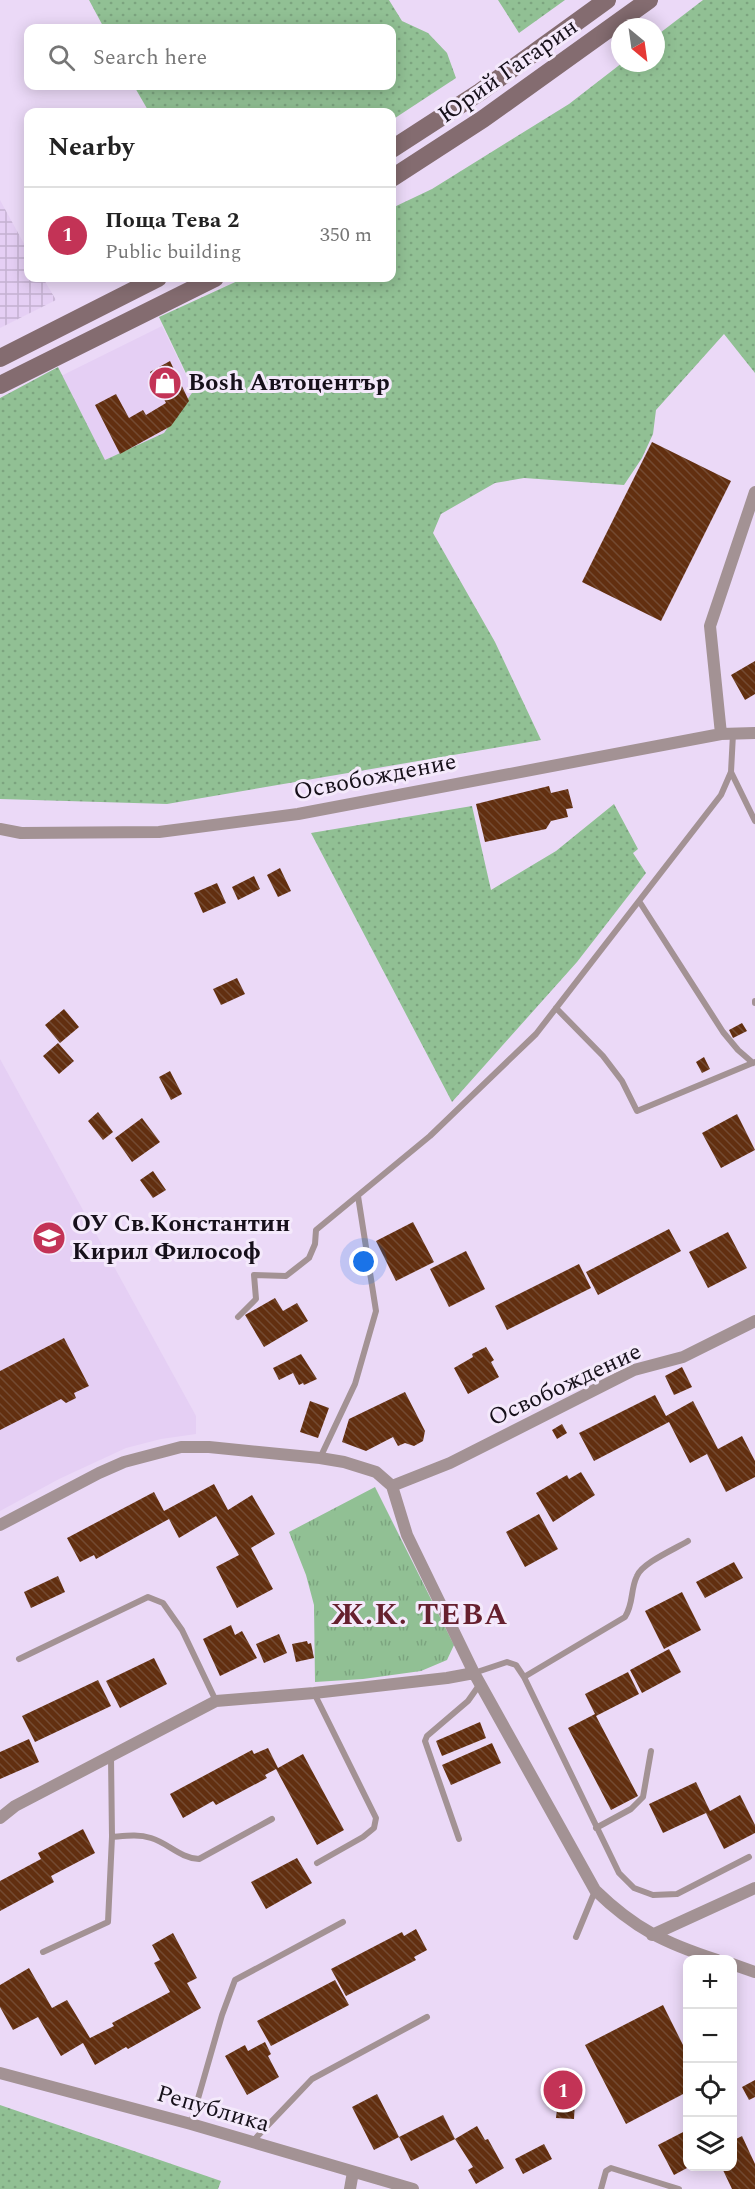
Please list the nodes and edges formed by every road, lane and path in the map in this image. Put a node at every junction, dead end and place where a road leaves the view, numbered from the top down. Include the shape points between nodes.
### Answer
1 (607, 0) edge
2 (650, 0) edge
3 (396, 146) edge
4 (396, 175) edge
5 (150, 282) edge
6 (207, 282) edge
7 (0, 358) edge
8 (0, 385) edge
9 (755, 492) edge
10 (755, 733) edge
11 (727, 734) junction
12 (731, 772) junction
13 (755, 821) edge
14 (0, 829) edge
15 (639, 901) junction
16 (556, 1008) junction
17 (754, 1062) edge
18 (358, 1196) junction
19 (238, 1317) dead end
20 (755, 1322) edge
21 (320, 1458) junction
22 (392, 1486) junction
23 (0, 1525) edge
24 (688, 1541) dead end
25 (19, 1659) dead end
26 (524, 1677) junction
27 (477, 1678) junction
28 (314, 1693) junction
29 (216, 1701) junction
30 (651, 1751) dead end
31 (111, 1756) junction
32 (0, 1818) edge
33 (272, 1819) dead end
34 (596, 1828) junction
35 (112, 1837) junction
36 (459, 1839) dead end
37 (749, 1857) dead end
38 (317, 1863) dead end
39 (755, 1887) edge
40 (595, 1890) junction
41 (343, 1922) dead end
42 (652, 1935) junction
43 (576, 1937) dead end
44 (43, 1952) dead end
45 (706, 1955) edge
46 (737, 1966) edge
47 (755, 1972) edge
48 (427, 2017) dead end
49 (0, 2073) edge
50 (191, 2124) junction
51 (252, 2142) junction
52 (353, 2172) junction
53 (350, 2189) edge
54 (413, 2189) edge
55 (601, 2189) edge
56 (679, 2189) edge

1 - 3 street, Юрий Гагарин via 480,92
2 - 4 street, Юрий Гагарин via 483,119
5 - 7 street
6 - 8 street
9 - 11 street via 710,626
10 - 11 street, Освобождение
11 - 12 lane
11 - 14 street, Освобождение via 298,814 159,832 21,833
12 - 13 lane
12 - 15 lane via 721,795
15 - 16 lane
15 - 17 lane via 723,1032
16 - 17 lane via 603,1056 622,1081 636,1111
16 - 18 lane via 536,1034 430,1136
18 - 19 lane via 316,1230 309,1258 286,1276 254,1275 256,1299
18 - 21 lane via 376,1311 356,1384
20 - 22 street, Освобождение via 683,1357 634,1370 450,1463
21 - 22 street via 376,1472
21 - 23 street via 181,1447 116,1465
22 - 27 street via 407,1535
24 - 26 lane via 642,1568 625,1617
25 - 29 lane via 148,1597 163,1603 182,1630
26 - 27 lane via 516,1665 507,1662
26 - 34 lane
27 - 28 street
27 - 36 lane via 468,1701 425,1742
27 - 40 street
28 - 29 street
28 - 38 lane via 376,1818 374,1828 363,1837
29 - 31 street
30 - 34 lane via 643,1797 631,1809
31 - 32 street via 15,1806
31 - 35 lane
33 - 35 lane via 199,1859 188,1858 153,1838
34 - 37 lane via 619,1872 634,1888 654,1895 677,1894
35 - 44 lane via 108,1922
39 - 42 street
40 - 42 street via 618,1913
40 - 43 lane
41 - 50 lane via 235,1980
42 - 45 street
46 - 47 street
48 - 51 lane via 312,2079
49 - 50 street, Република
50 - 51 street, Република
51 - 52 street, Република
52 - 53 street
52 - 54 street, Република
55 - 56 lane via 611,2168

